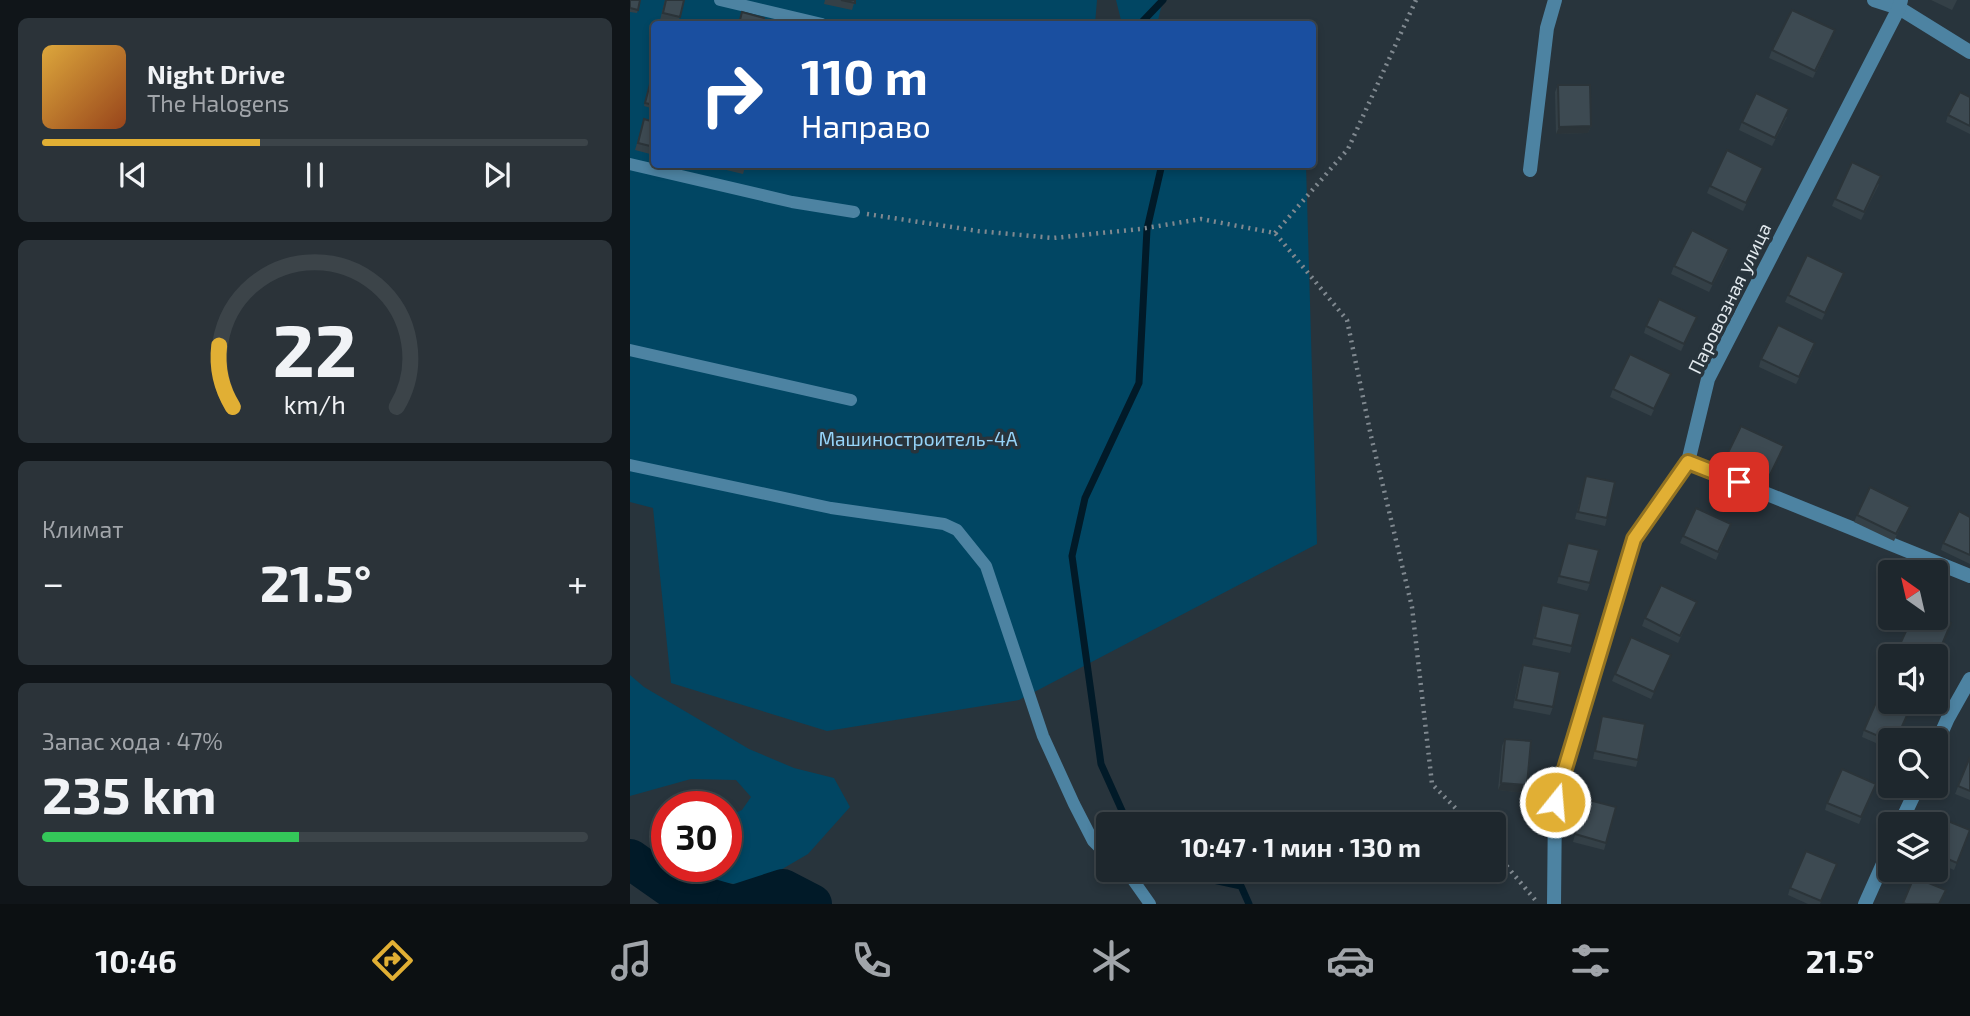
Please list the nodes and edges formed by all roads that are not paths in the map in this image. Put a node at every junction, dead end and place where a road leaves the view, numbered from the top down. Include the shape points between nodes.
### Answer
1 (720, 0) edge
2 (1555, 0) edge
3 (1874, 0) edge
4 (1900, 4) edge
5 (809, 21) edge
6 (1970, 52) edge
7 (630, 164) edge
8 (1530, 170) dead end
9 (854, 212) road end
10 (630, 350) edge
11 (851, 400) dead end
12 (1688, 462) junction
13 (630, 465) edge
14 (1970, 576) edge
15 (1970, 678) edge
16 (1944, 728) edge
17 (1096, 844) edge
18 (1878, 875) edge
19 (1134, 882) edge
20 (1150, 904) edge
21 (1554, 904) edge
22 (1865, 904) edge

1 - 5 lane
2 - 8 street via 1546,28
3 - 4 street
4 - 6 street
4 - 12 street, Паровозная улица via 1708,379
7 - 9 lane
10 - 11 lane
12 - 14 street
12 - 21 street, Паровозная улица via 1634,539 1626,565 1555,802
13 - 17 lane via 831,508 931,521 957,530 986,566 1044,736
15 - 16 street
18 - 22 street
19 - 20 lane

